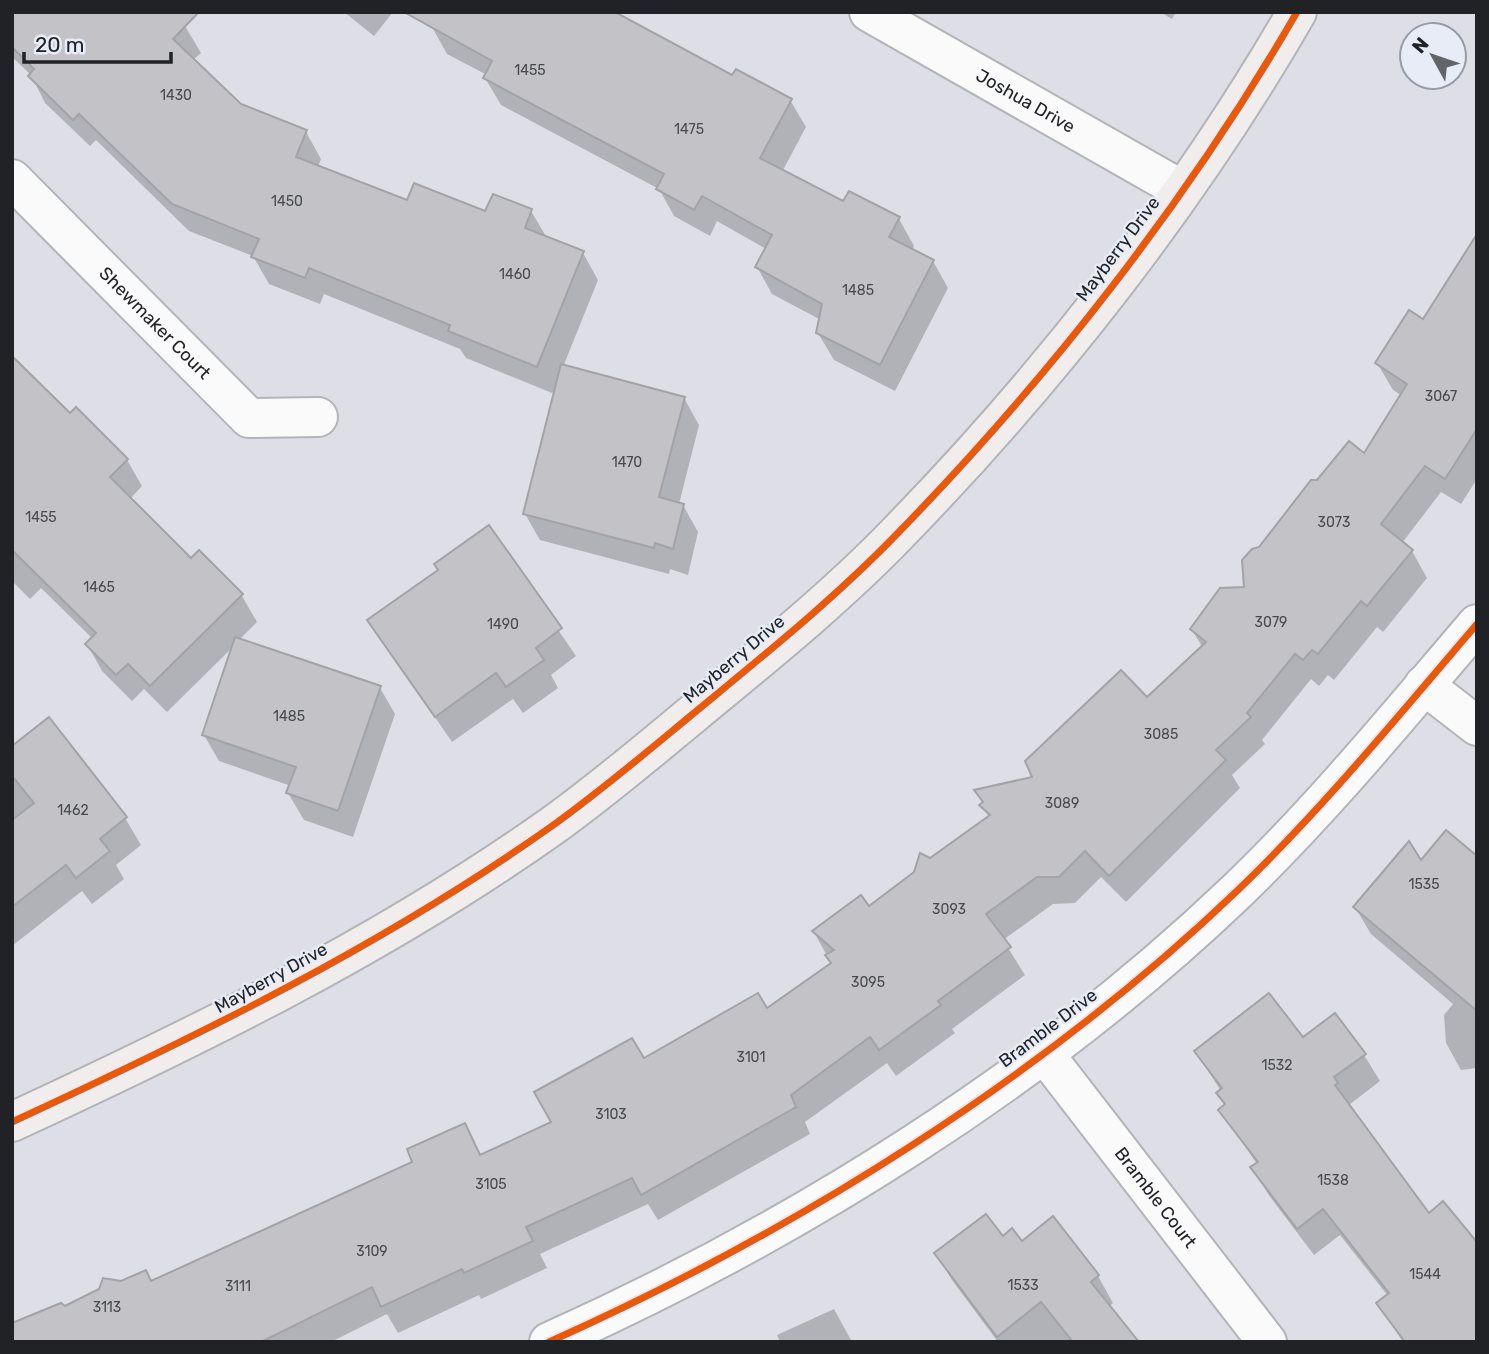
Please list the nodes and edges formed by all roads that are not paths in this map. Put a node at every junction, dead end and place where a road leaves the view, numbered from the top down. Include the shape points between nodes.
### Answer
1 (869, 12) edge
2 (1297, 12) edge
3 (12, 179) edge
4 (1182, 190) junction
5 (318, 417) dead end
6 (1477, 624) edge
7 (1424, 685) junction
8 (1477, 726) edge
9 (1043, 1052) junction
10 (12, 1122) edge
11 (615, 1329) edge
12 (550, 1342) edge
13 (1267, 1342) edge

1 - 4 street, Joshua Drive
2 - 4 main road, Mayberry Drive
3 - 5 street, Shewmaker Court via 249,418
4 - 10 main road, Mayberry Drive via 1094,309 895,537 787,637 659,742 552,826 418,913 206,1032
6 - 7 street, Bramble Drive
7 - 8 street
7 - 9 street, Bramble Drive via 1355,768 1239,889 1160,961
9 - 11 street, Bramble Drive via 872,1170
9 - 13 street, Bramble Court
11 - 12 street, Bramble Drive

